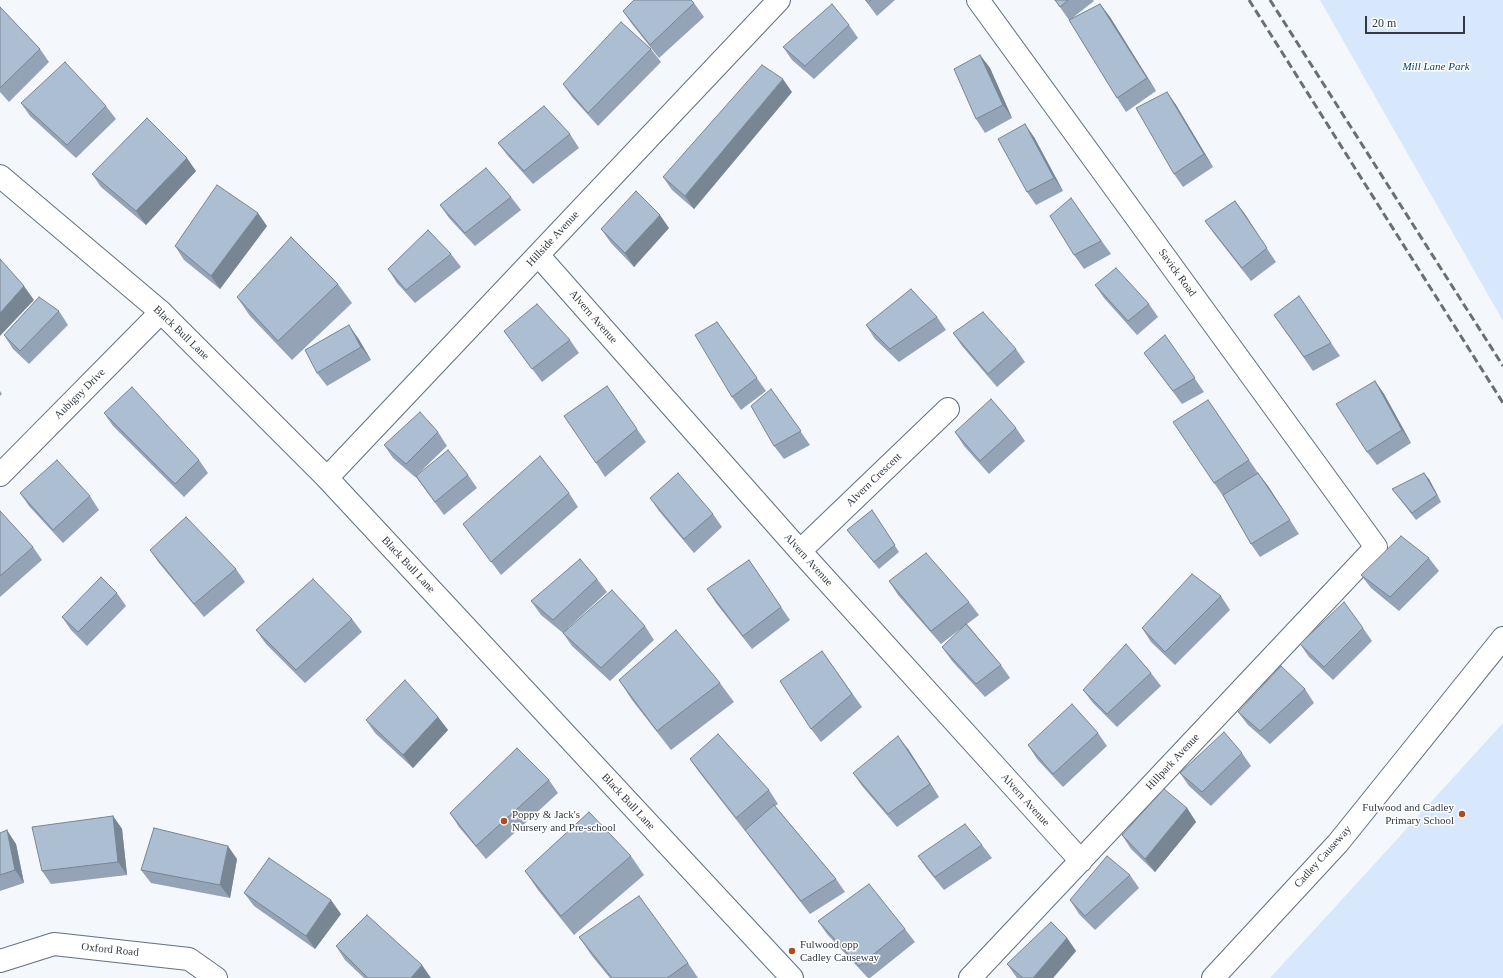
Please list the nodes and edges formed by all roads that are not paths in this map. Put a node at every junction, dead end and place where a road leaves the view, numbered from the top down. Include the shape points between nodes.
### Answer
1 (779, 0) edge
2 (978, 0) edge
3 (0, 176) edge
4 (538, 255) junction
5 (161, 312) junction
6 (948, 409) dead end
7 (0, 475) edge
8 (327, 478) junction
9 (1376, 547) joint
10 (800, 551) junction
11 (1503, 638) edge
12 (1081, 861) junction
13 (0, 961) edge
14 (216, 978) edge
15 (792, 978) edge
16 (970, 978) edge
17 (1213, 978) edge

1 - 4 street, Hillside Avenue
2 - 9 street, Savick Road
3 - 5 street, Black Bull Lane
4 - 8 street, Hillside Avenue
4 - 10 street, Alvern Avenue
5 - 7 street, Aubigny Drive
5 - 8 street, Black Bull Lane
6 - 10 street, Alvern Crescent
8 - 15 street, Black Bull Lane
9 - 12 street, Hillpark Avenue
10 - 12 street, Alvern Avenue
11 - 17 street, Cadley Causeway via 1338,843
12 - 16 street, Hillpark Avenue
13 - 14 street, Oxford Road via 54,944 189,959

